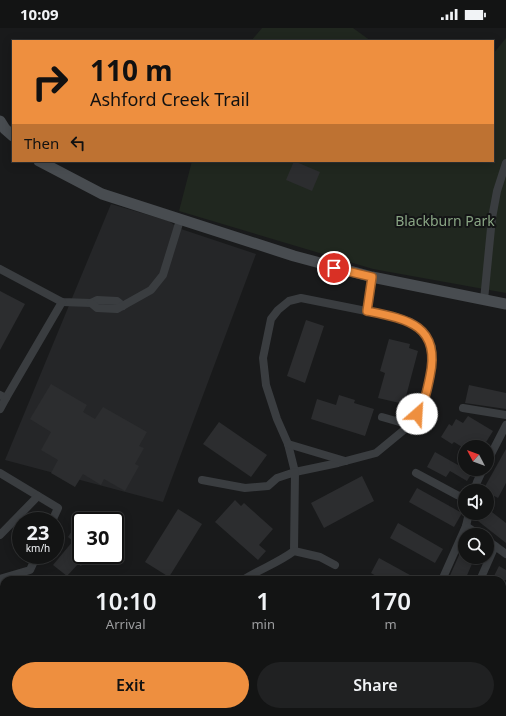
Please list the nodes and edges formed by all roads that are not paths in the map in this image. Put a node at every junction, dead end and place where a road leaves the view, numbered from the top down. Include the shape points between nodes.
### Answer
1 (0, 121) edge
2 (12, 135) edge
3 (41, 162) edge
4 (506, 163) edge
5 (180, 220) junction
6 (0, 269) edge
7 (372, 277) junction
8 (484, 300) junction
9 (62, 302) junction
10 (506, 304) edge
11 (367, 311) junction
12 (3, 397) edge
13 (463, 408) dead end
14 (0, 409) edge
15 (506, 415) edge
16 (382, 417) dead end
17 (410, 425) junction
18 (506, 425) edge
19 (288, 444) junction
20 (494, 448) edge
21 (346, 461) junction
22 (295, 472) junction
23 (0, 473) edge
24 (416, 473) dead end
25 (202, 480) dead end
26 (458, 495) edge
27 (38, 496) junction
28 (56, 512) edge
29 (467, 520) edge
30 (466, 526) junction
31 (469, 528) edge
32 (0, 535) edge
33 (495, 546) joint
34 (294, 551) junction
35 (506, 554) edge
36 (33, 564) edge
37 (335, 565) dead end
38 (10, 576) edge
39 (249, 576) edge
40 (444, 576) edge
41 (482, 576) edge

1 - 2 main road
3 - 5 main road via 102,194
4 - 8 street via 492,218
5 - 7 main road via 294,256
5 - 9 street via 163,275 151,290 117,309 97,308 91,303
6 - 9 street
7 - 8 main road
7 - 11 street
8 - 10 main road
9 - 12 street
11 - 17 street via 411,322 424,333 432,347 432,366 424,402
11 - 19 street via 301,298 289,301 271,320 263,358 266,385
12 - 14 street
13 - 15 street
16 - 17 street
17 - 21 street via 376,453
18 - 20 street
19 - 21 street
19 - 22 street
21 - 22 street
22 - 25 street via 277,478 268,486 260,487 245,488
22 - 34 street
23 - 27 street
24 - 26 street
27 - 28 street via 58,508
27 - 32 street
29 - 30 street
30 - 31 street
30 - 40 street
33 - 35 street
33 - 41 street
34 - 37 street via 320,557
34 - 39 street
36 - 38 street via 30,570

